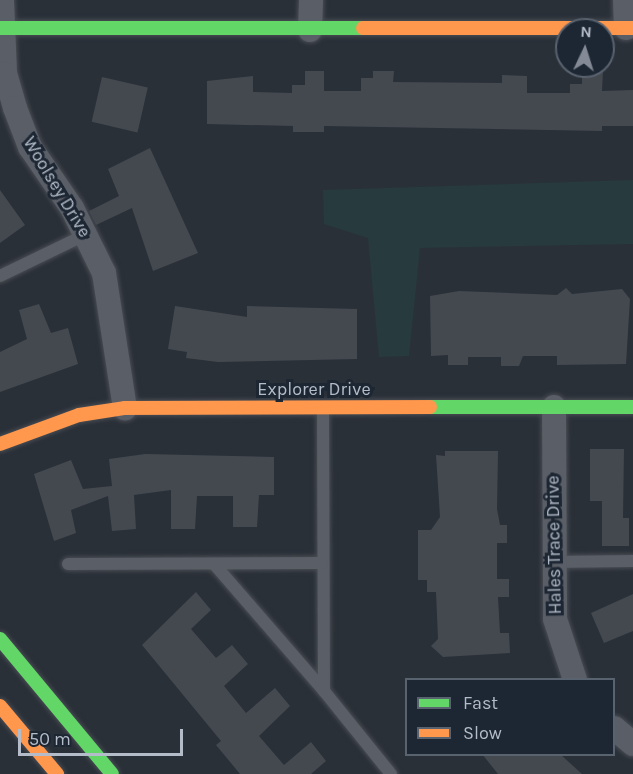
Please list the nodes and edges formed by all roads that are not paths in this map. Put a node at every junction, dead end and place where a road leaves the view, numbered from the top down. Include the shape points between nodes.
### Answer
1 (2, 0) edge
2 (310, 0) edge
3 (626, 0) edge
4 (1, 28) edge
5 (629, 28) edge
6 (310, 30) junction
7 (87, 234) junction
8 (0, 276) edge
9 (323, 407) junction
10 (554, 407) junction
11 (633, 407) edge
12 (125, 408) junction
13 (0, 444) edge
14 (633, 561) edge
15 (553, 562) junction
16 (322, 563) junction
17 (68, 564) dead end
18 (215, 565) junction
19 (0, 639) edge
20 (574, 678) edge
21 (324, 691) junction
22 (0, 706) edge
23 (615, 729) edge
24 (633, 744) edge
25 (57, 774) edge
26 (112, 774) edge
27 (391, 774) edge

1 - 4 street, Woolsey Drive
2 - 6 street
3 - 5 street
4 - 6 street
4 - 7 street, Woolsey Drive via 5,73 30,147
5 - 6 street
7 - 8 lane
7 - 12 street, Woolsey Drive via 107,284
9 - 10 street, Explorer Drive
9 - 12 street, Explorer Drive
9 - 16 lane
10 - 11 street, Explorer Drive
10 - 15 street, Hales Trace Drive
12 - 13 street, Explorer Drive via 79,415
14 - 15 lane
15 - 20 street, Hales Trace Drive via 555,619
16 - 18 lane
16 - 21 lane
17 - 18 lane
18 - 21 lane
19 - 26 street
21 - 27 lane
22 - 25 street
23 - 24 street

